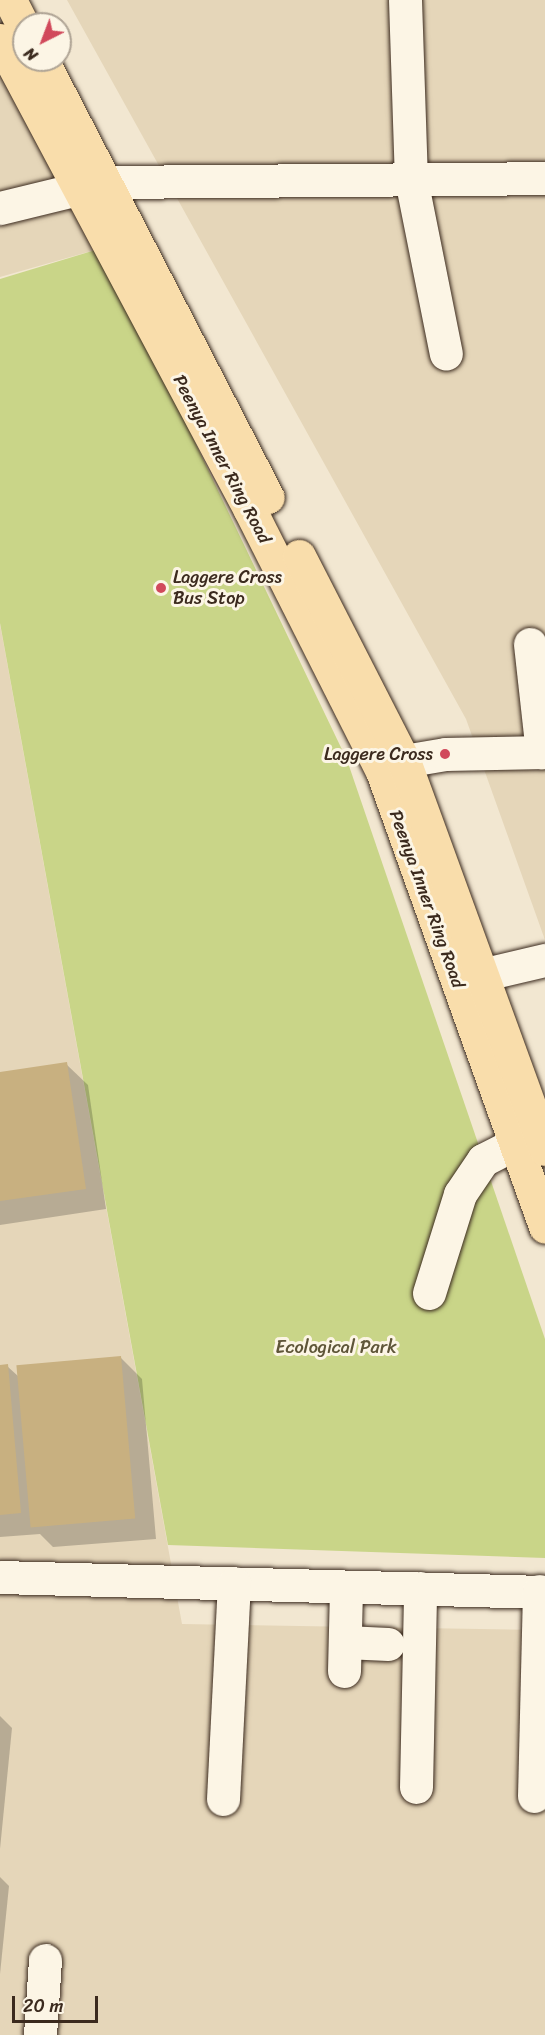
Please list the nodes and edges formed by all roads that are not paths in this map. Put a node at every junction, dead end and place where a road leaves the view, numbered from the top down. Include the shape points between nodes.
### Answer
1 (405, 0) edge
2 (0, 40) edge
3 (47, 72) edge
4 (545, 178) edge
5 (411, 179) junction
6 (93, 184) junction
7 (0, 208) edge
8 (446, 354) dead end
9 (530, 644) dead end
10 (543, 752) edge
11 (393, 766) junction
12 (545, 960) edge
13 (482, 975) junction
14 (536, 1138) edge
15 (545, 1227) edge
16 (429, 1293) dead end
17 (0, 1577) edge
18 (234, 1583) junction
19 (346, 1587) junction
20 (420, 1588) junction
21 (542, 1592) edge
22 (388, 1644) dead end
23 (416, 1787) dead end
24 (534, 1796) dead end
25 (223, 1799) dead end
26 (45, 1960) dead end
27 (40, 2035) edge

1 - 5 street
2 - 6 main road, Peenya Inner Ring Road
3 - 6 main road, Peenya Inner Ring Road
4 - 5 street
5 - 6 street
5 - 8 street
6 - 7 street
6 - 11 main road, Peenya Inner Ring Road
9 - 10 street
10 - 11 street via 445,754
11 - 13 main road, Peenya Inner Ring Road
11 - 14 main road, Peenya Inner Ring Road
12 - 13 street
13 - 14 main road, Peenya Inner Ring Road
14 - 15 main road, Peenya Inner Ring Road
14 - 16 street via 483,1160 460,1194
17 - 18 street
18 - 19 street
18 - 25 street
19 - 20 street
19 - 22 street via 344,1656
20 - 21 street
20 - 23 street
21 - 24 street
26 - 27 street

